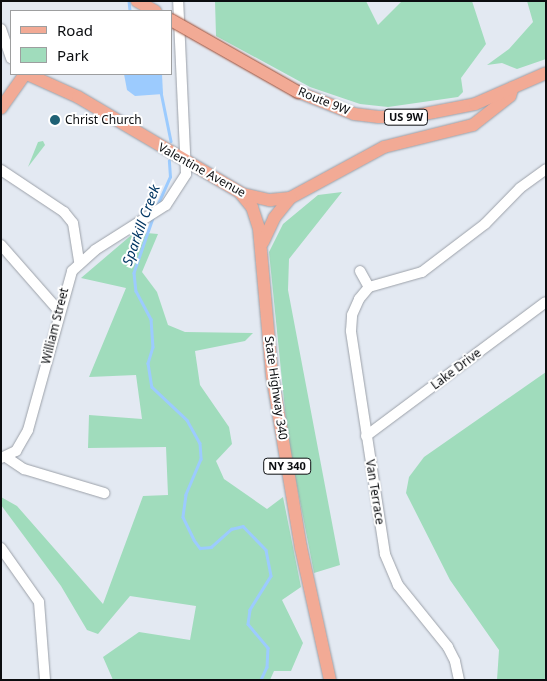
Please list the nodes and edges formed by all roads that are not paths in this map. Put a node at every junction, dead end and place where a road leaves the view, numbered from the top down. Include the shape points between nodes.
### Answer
1 (137, 1) edge
2 (178, 1) edge
3 (153, 10) edge
4 (172, 21) edge
5 (1, 29) edge
6 (10, 55) edge
7 (546, 73) edge
8 (25, 75) edge
9 (28, 75) edge
10 (513, 87) junction
11 (1, 108) edge
12 (186, 161) junction
13 (1, 170) edge
14 (545, 170) edge
15 (235, 190) junction
16 (290, 198) junction
17 (1, 245) edge
18 (262, 250) junction
19 (79, 262) junction
20 (360, 271) dead end
21 (370, 288) junction
22 (546, 302) edge
23 (59, 311) junction
24 (366, 436) junction
25 (3, 457) edge
26 (104, 493) dead end
27 (1, 548) edge
28 (1, 555) edge
29 (12, 561) junction
30 (45, 680) edge
31 (330, 680) edge
32 (459, 680) edge

1 - 3 main road
2 - 12 street
4 - 10 main road, Route 9W / US 9W, bridge via 298,92 346,111 396,118 463,107
5 - 6 street
7 - 10 main road, Route 9W / US 9W
8 - 11 main road, NY 340
9 - 12 main road, Valentine Avenue / NY 340 via 78,97
10 - 16 main road, Valentine Avenue via 510,96 473,125 377,150
12 - 15 main road, Valentine Avenue / NY 340
12 - 19 street, William Street via 186,174 178,190 157,212
13 - 19 street via 64,212 73,223
14 - 21 street via 520,188 485,224 422,272
15 - 16 main road, Valentine Avenue via 261,200
15 - 18 main road, State Highway 340 / NY 340 via 254,212
16 - 18 main road via 268,227
17 - 23 street
18 - 31 main road, State Highway 340 / NY 340 via 272,375 301,548
19 - 23 street, William Street via 68,277
20 - 21 street
21 - 24 street, Van Terrace via 359,299 352,315 351,331
22 - 24 street, Lake Drive
23 - 25 street, William Street via 28,430 18,449
24 - 32 street, Van Terrace via 390,569 448,647
25 - 26 street via 24,469
27 - 29 street
28 - 29 street
29 - 30 street via 39,602

